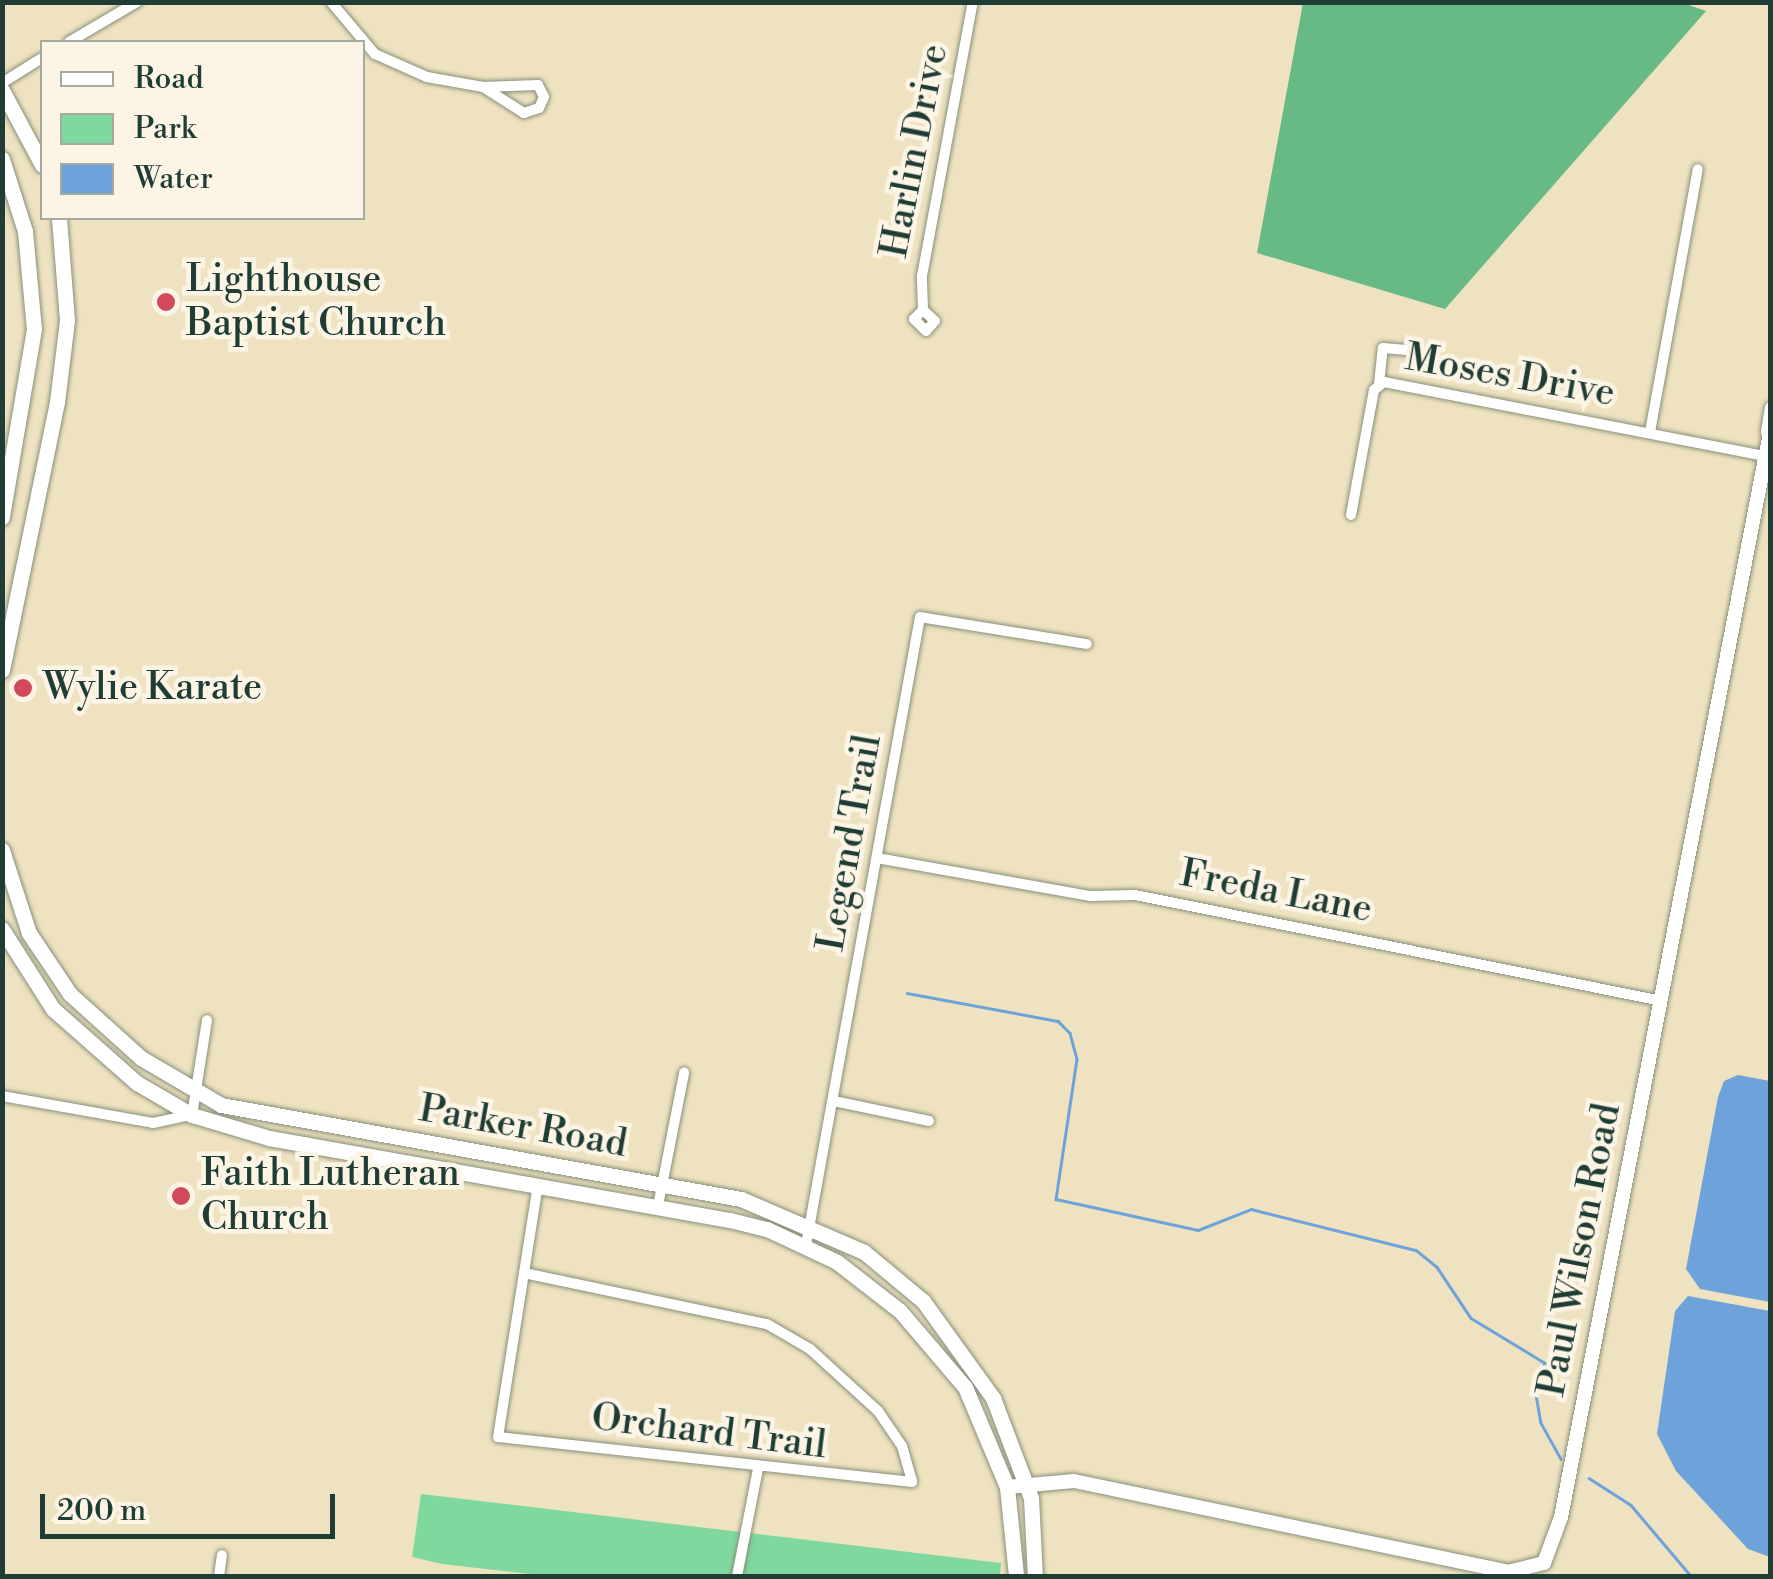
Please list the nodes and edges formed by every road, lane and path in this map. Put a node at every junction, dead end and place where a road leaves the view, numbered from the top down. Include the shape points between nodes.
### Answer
1 (138, 2) edge
2 (331, 2) edge
3 (973, 2) edge
4 (72, 40) edge
5 (362, 40) edge
6 (365, 43) edge
7 (40, 59) edge
8 (2, 86) edge
9 (482, 87) junction
10 (2, 159) edge
11 (40, 161) edge
12 (1698, 168) dead end
13 (59, 220) edge
14 (923, 310) dead end
15 (1415, 351) dead end
16 (1379, 384) junction
17 (1770, 407) edge
18 (1650, 432) junction
19 (1768, 433) edge
20 (9, 449) edge
21 (1764, 456) junction
22 (1351, 516) dead end
23 (2, 518) edge
24 (1087, 644) dead end
25 (2, 670) edge
26 (2, 850) edge
27 (878, 858) junction
28 (2, 929) edge
29 (1662, 1001) junction
30 (208, 1020) dead end
31 (684, 1073) dead end
32 (196, 1092) junction
33 (2, 1096) edge
34 (834, 1101) junction
35 (192, 1114) junction
36 (929, 1121) dead end
37 (538, 1184) junction
38 (662, 1184) junction
39 (658, 1206) junction
40 (810, 1224) junction
41 (806, 1244) junction
42 (524, 1272) junction
43 (758, 1469) junction
44 (1027, 1483) junction
45 (1007, 1487) junction
46 (222, 1555) dead end
47 (219, 1576) edge
48 (736, 1576) edge
49 (1016, 1576) edge
50 (1034, 1576) edge

1 - 4 street
2 - 5 street
3 - 14 street, Harlin Drive via 922,276
6 - 9 street via 374,54 428,78
7 - 8 street
8 - 11 main road
9 - 9 street via 524,112 539,108 544,97 528,82
10 - 20 main road via 33,284 34,329
12 - 18 street
13 - 25 main road via 67,320 58,402
15 - 16 street via 1383,348
16 - 18 street, Moses Drive
16 - 22 street, Moses Drive
17 - 19 street, Paul Wilson Road
18 - 21 street, Moses Drive
19 - 21 street, Paul Wilson Road
20 - 23 main road
21 - 29 street, Paul Wilson Road
24 - 27 street, Legend Trail via 920,617
26 - 32 main road, Parker Road via 29,933 70,994 141,1058
27 - 29 street, Freda Lane via 1091,896 1135,895
27 - 34 street, Legend Trail
28 - 35 main road, Parker Road via 53,1009 135,1082
29 - 44 street, Paul Wilson Road via 1561,1517 1544,1563 1508,1572 1074,1481
30 - 32 street
31 - 38 street
32 - 35 street
32 - 38 main road, Parker Road via 256,1114
33 - 35 street via 153,1123
34 - 36 street
34 - 40 street, Legend Trail
35 - 37 main road, Parker Road via 269,1138
37 - 39 main road, Parker Road
37 - 42 street
38 - 39 street
38 - 40 main road, Parker Road via 741,1199
39 - 41 main road, Parker Road
40 - 41 street, Legend Trail
40 - 44 main road, Parker Road via 864,1252 948,1330 993,1398
41 - 45 main road, Parker Road via 865,1280 959,1377
42 - 43 street, Orchard Trail via 498,1437
42 - 43 street, Orchard Trail via 767,1324 823,1359 878,1411 902,1446 912,1482
43 - 48 street
44 - 45 street, Paul Wilson Road
44 - 50 main road, Parker Road
45 - 49 main road, Parker Road
46 - 47 street

